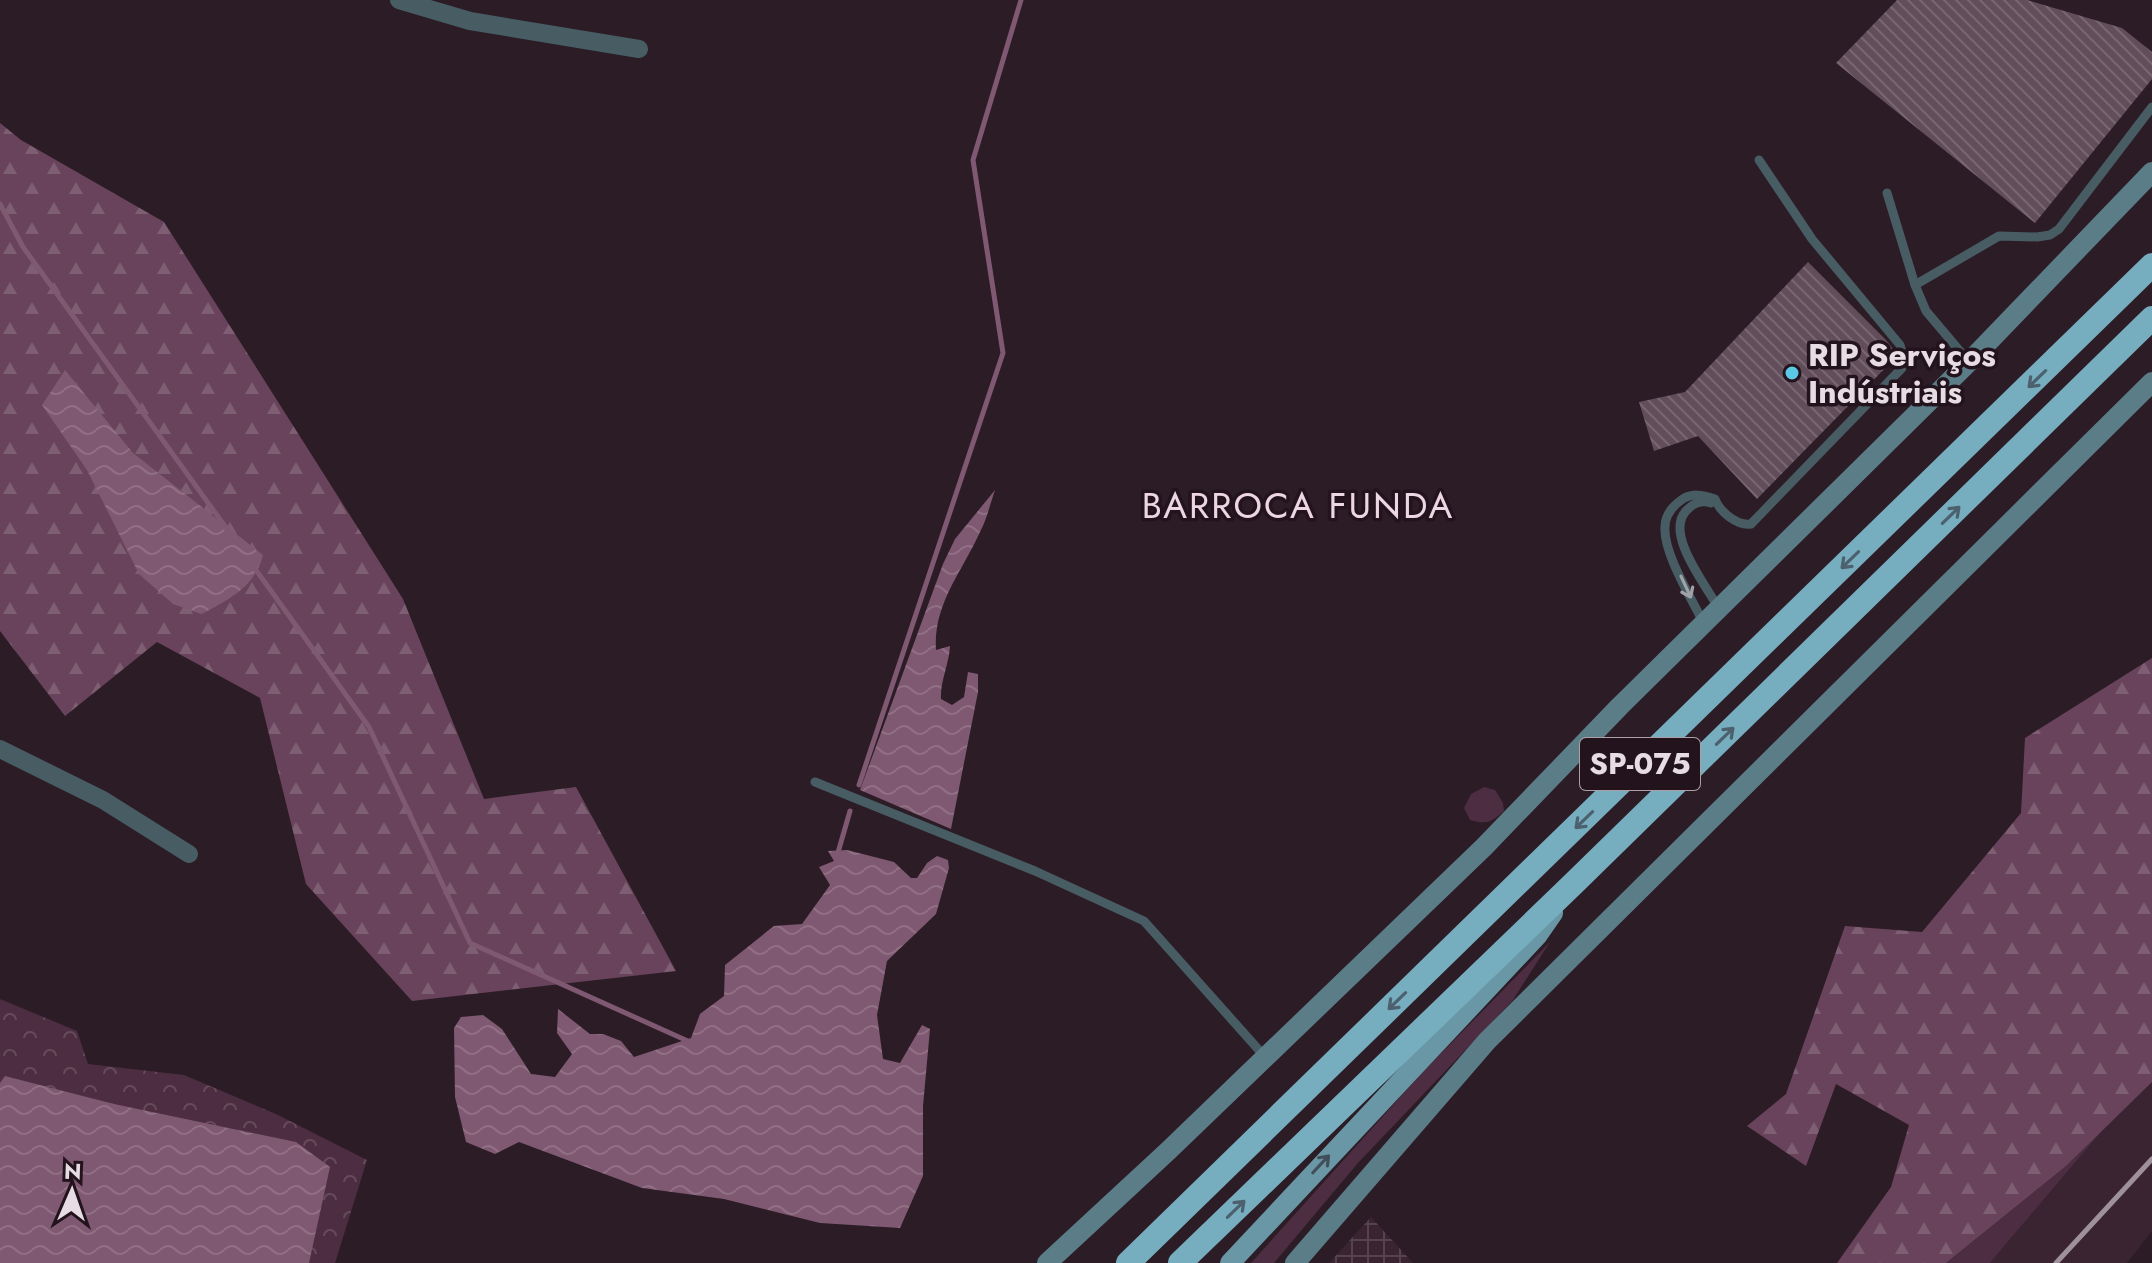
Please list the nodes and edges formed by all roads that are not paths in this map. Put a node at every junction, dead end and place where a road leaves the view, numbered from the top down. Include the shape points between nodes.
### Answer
1 (399, 0) edge
2 (639, 49) dead end
3 (2152, 107) edge
4 (1759, 160) dead end
5 (2152, 172) edge
6 (1887, 193) dead end
7 (2152, 250) edge
8 (2152, 265) edge
9 (1915, 285) junction
10 (2152, 318) edge
11 (2070, 346) junction
12 (1969, 362) junction
13 (2152, 382) edge
14 (1718, 506) junction
15 (1719, 609) junction
16 (1704, 624) junction
17 (0, 749) edge
18 (815, 782) dead end
19 (189, 854) dead end
20 (1572, 885) junction
21 (1266, 1058) junction
22 (1047, 1263) edge
23 (1128, 1263) edge
24 (1180, 1263) edge
25 (1230, 1263) edge
26 (1295, 1263) edge

1 - 2 street via 470,21
3 - 9 lane via 2059,229 2037,237 1999,236
4 - 14 lane via 1812,239 1900,345 1904,359 1902,368 1755,521 1738,523
5 - 12 main road
6 - 9 lane
7 - 11 highway
8 - 11 highway, SP-075
9 - 12 lane via 1926,311
20 -> 10 highway, SP-075
11 -> 23 highway, SP-075
12 - 15 main road
13 - 26 main road via 1487,1041
14 - 15 lane via 1704,500 1694,504 1679,519 1678,529
14 -> 16 lane via 1705,496 1684,498 1667,516 1664,529
15 - 16 main road
16 - 21 main road
17 - 19 street via 103,800
18 - 21 lane via 1144,921
24 -> 20 highway, SP-075
25 -> 20 main road via 1537,936
21 - 22 main road

